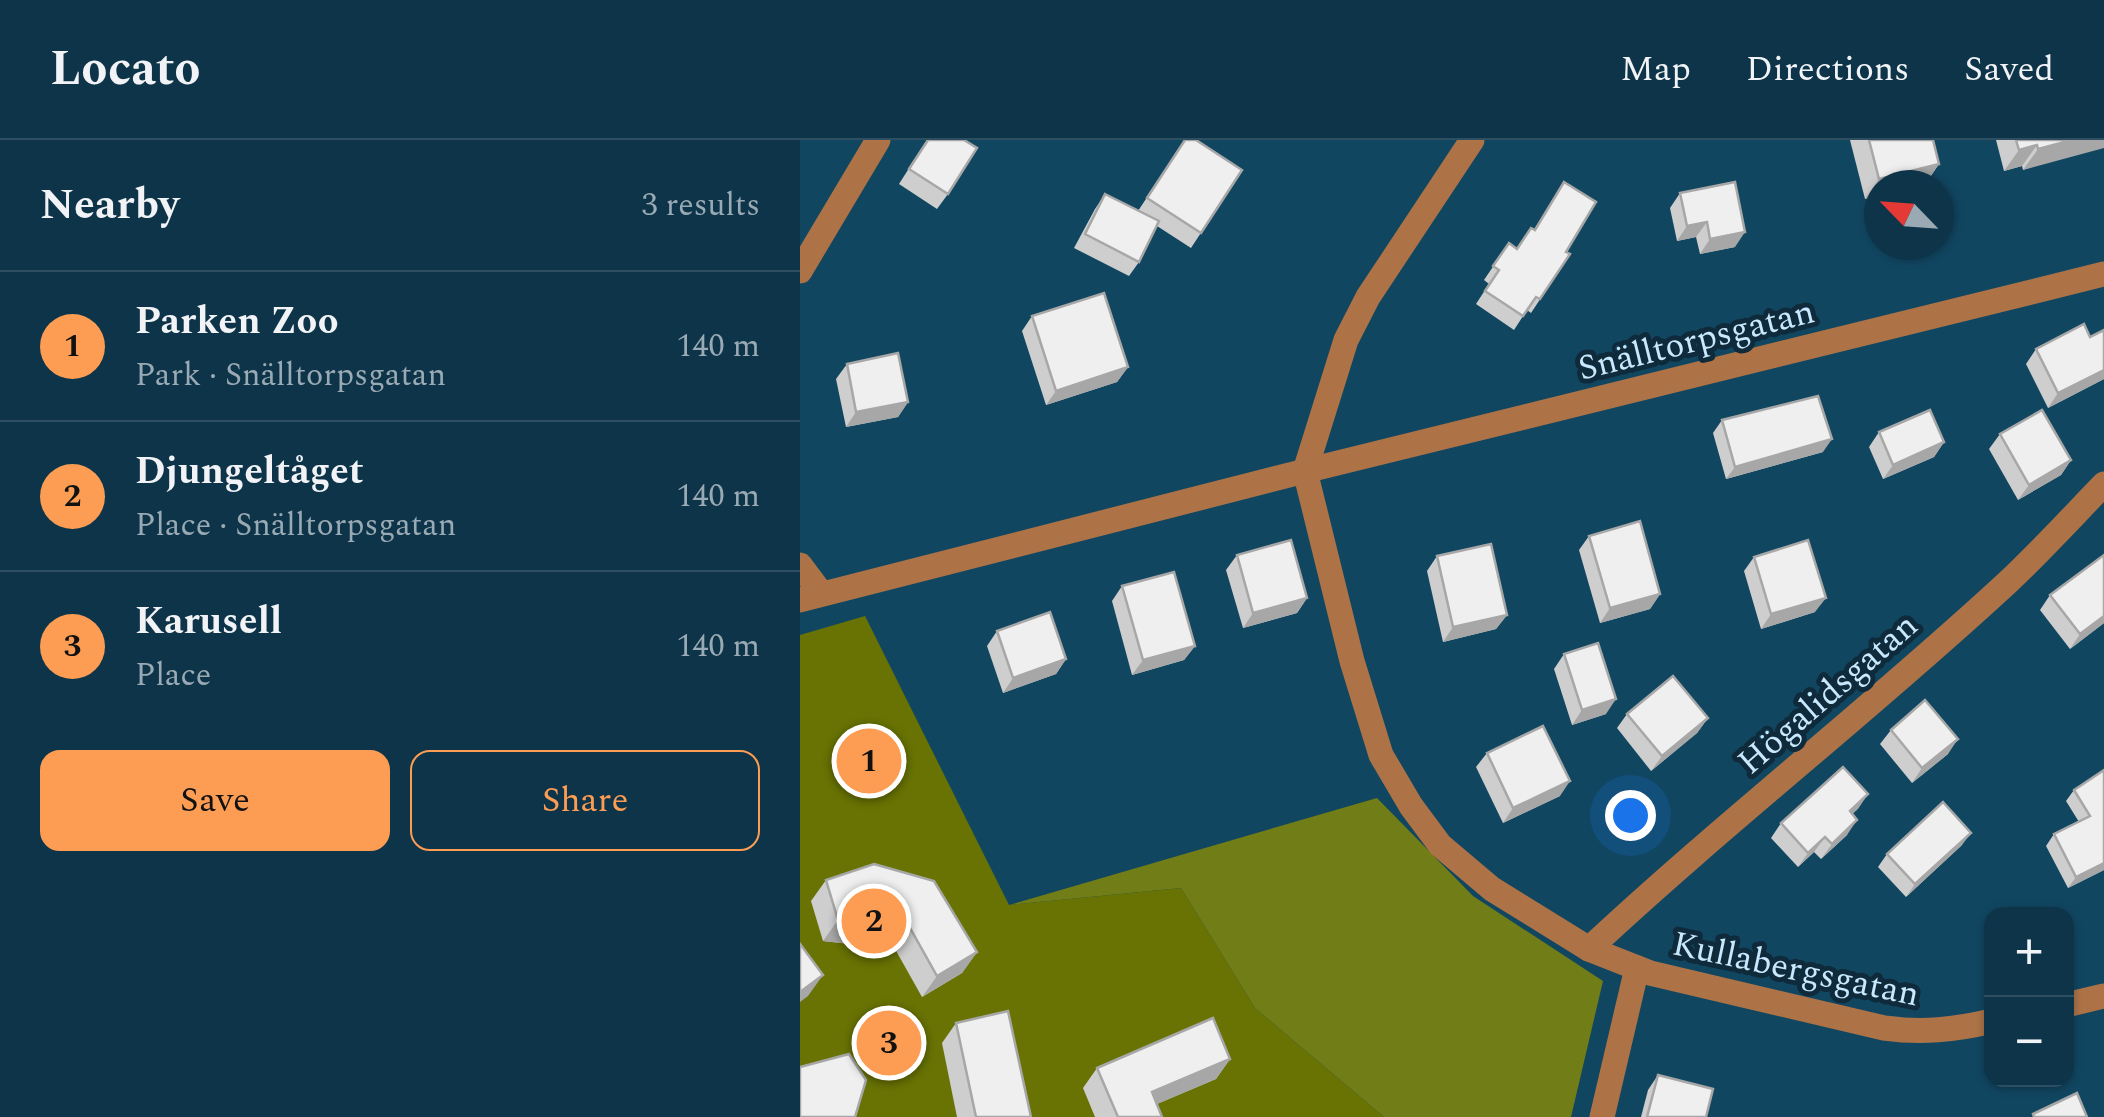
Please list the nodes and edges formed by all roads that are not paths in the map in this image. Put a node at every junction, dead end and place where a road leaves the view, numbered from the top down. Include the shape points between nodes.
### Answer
1 (878, 140) edge
2 (1472, 140) edge
3 (800, 271) edge
4 (2104, 274) edge
5 (1305, 472) junction
6 (2104, 484) edge
7 (800, 565) edge
8 (810, 597) edge
9 (1590, 949) junction
10 (1637, 968) junction
11 (2104, 996) edge
12 (2074, 1002) edge
13 (1984, 1023) edge
14 (1602, 1117) edge

1 - 3 street
2 - 5 street via 1346,340
4 - 5 street, Snälltorpsgatan
5 - 8 street, Snälltorpsgatan
5 - 9 street via 1364,699 1382,755 1410,806 1440,845 1492,889
6 - 9 street, Högalidsgatan via 2009,581
7 - 8 street
9 - 10 street, Kullabergsgatan
10 - 13 street, Kullabergsgatan via 1884,1028 1934,1032
10 - 14 street
11 - 12 street

